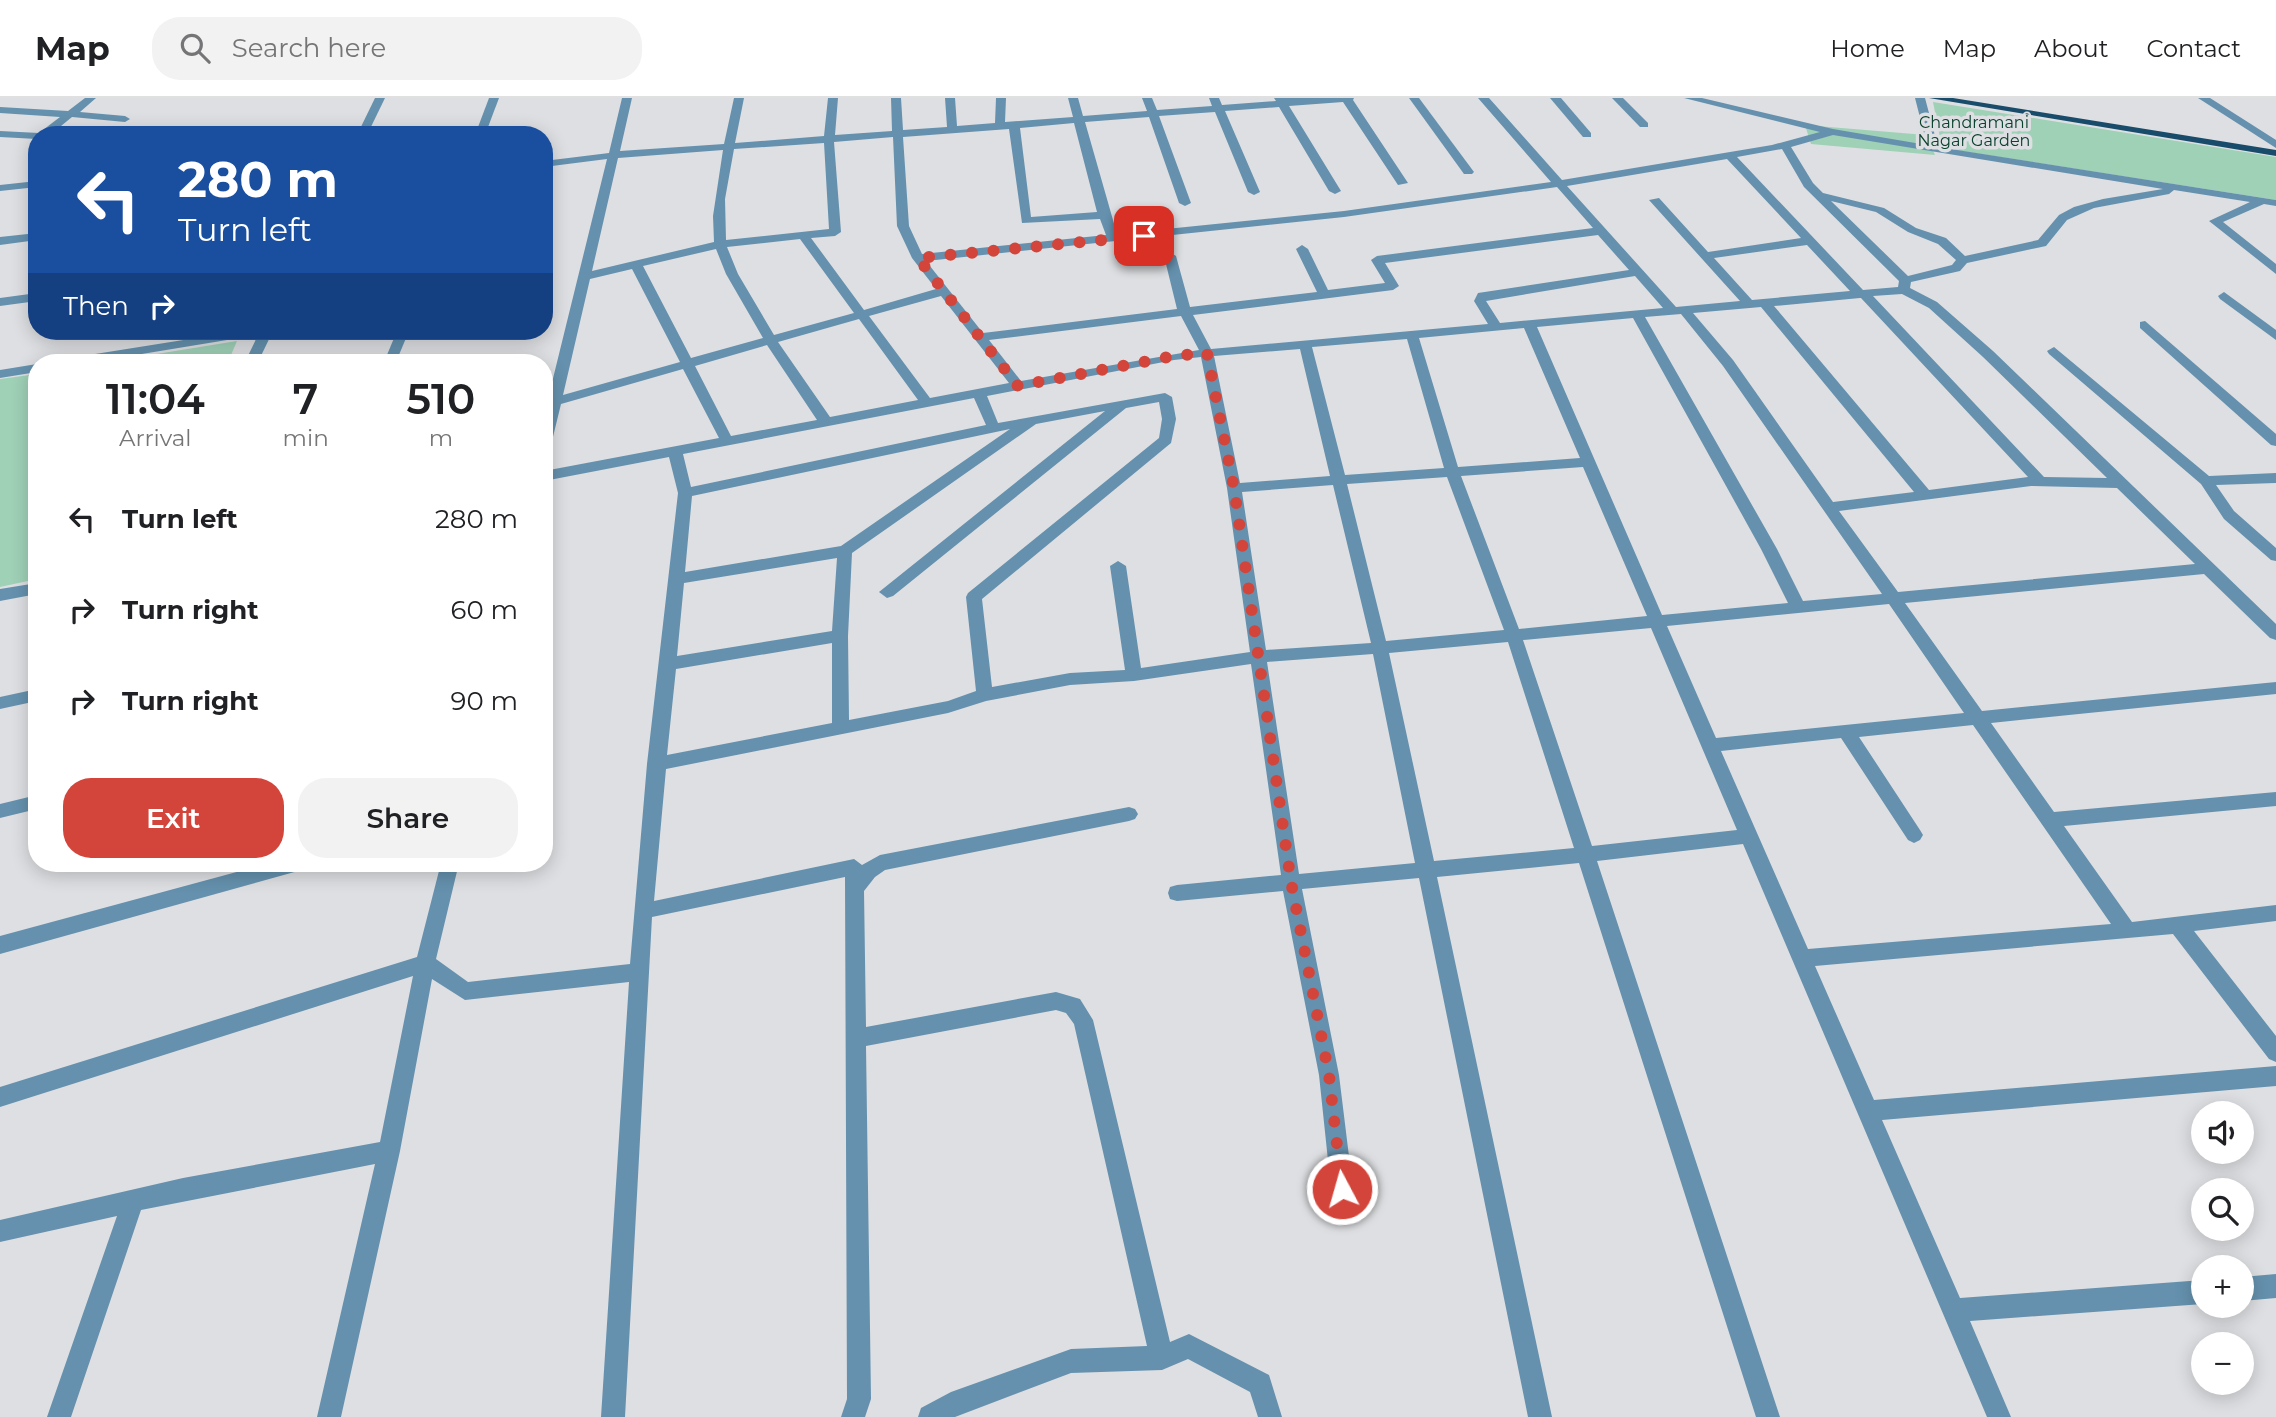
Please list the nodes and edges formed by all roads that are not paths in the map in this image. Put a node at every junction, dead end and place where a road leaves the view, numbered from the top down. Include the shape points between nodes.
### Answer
1 (91, 98) edge
2 (380, 98) edge
3 (494, 98) edge
4 (627, 98) edge
5 (739, 98) edge
6 (833, 98) edge
7 (896, 98) edge
8 (950, 98) edge
9 (1002, 98) edge
10 (1073, 98) edge
11 (1147, 98) edge
12 (1348, 98) edge
13 (1414, 98) edge
14 (1483, 98) edge
15 (1555, 98) edge
16 (1617, 98) edge
17 (1689, 98) edge
18 (1920, 98) edge
19 (1934, 98) edge
20 (2203, 98) edge
21 (1280, 101) edge
22 (1216, 103) edge
23 (0, 110) edge
24 (70, 114) junction
25 (1152, 114) junction
26 (125, 118) dead end
27 (1079, 120) junction
28 (1014, 125) junction
29 (1644, 125) dead end
30 (55, 126) edge
31 (366, 126) edge
32 (483, 126) edge
33 (1000, 126) junction
34 (952, 129) junction
35 (1833, 132) junction
36 (0, 134) edge
37 (898, 135) junction
38 (1587, 135) dead end
39 (28, 136) edge
40 (829, 141) junction
41 (1784, 144) junction
42 (729, 145) junction
43 (2276, 145) edge
44 (1933, 149) junction
45 (2276, 153) edge
46 (615, 155) junction
47 (1730, 156) junction
48 (553, 163) edge
49 (1468, 172) dead end
50 (1402, 183) dead end
51 (28, 185) edge
52 (1559, 186) junction
53 (0, 188) edge
54 (2183, 188) junction
55 (1335, 191) dead end
56 (1815, 191) junction
57 (1254, 192) dead end
58 (1655, 200) dead end
59 (2263, 201) junction
60 (1185, 203) dead end
61 (2276, 203) edge
62 (1104, 215) junction
63 (1599, 231) junction
64 (803, 235) junction
65 (28, 237) edge
66 (1113, 239) junction
67 (1808, 241) junction
68 (0, 242) edge
69 (721, 244) junction
70 (1302, 249) dead end
71 (1170, 256) dead end
72 (1705, 256) junction
73 (918, 258) junction
74 (1963, 260) junction
75 (636, 264) junction
76 (2276, 270) edge
77 (1637, 272) junction
78 (586, 276) junction
79 (1905, 285) junction
80 (944, 291) junction
81 (1323, 292) junction
82 (1862, 294) junction
83 (2224, 296) dead end
84 (28, 298) edge
85 (0, 302) edge
86 (1765, 303) junction
87 (1749, 304) junction
88 (1184, 310) junction
89 (1679, 311) junction
90 (1637, 314) junction
91 (859, 315) junction
92 (1529, 324) junction
93 (2145, 325) dead end
94 (1496, 327) junction
95 (1412, 335) junction
96 (2276, 336) edge
97 (979, 337) junction
98 (208, 340) edge
99 (772, 340) junction
100 (1306, 344) junction
101 (2054, 351) dead end
102 (1207, 353) junction
103 (120, 354) edge
104 (686, 364) junction
105 (28, 369) edge
106 (0, 374) edge
107 (1018, 386) junction
108 (979, 393) junction
109 (555, 401) junction
110 (927, 403) junction
111 (1122, 405) junction
112 (553, 409) edge
113 (1032, 421) junction
114 (826, 422) junction
115 (995, 429) junction
116 (727, 441) junction
117 (2276, 442) edge
118 (675, 451) junction
119 (1588, 462) junction
120 (1452, 470) junction
121 (553, 474) edge
122 (2276, 478) edge
123 (1339, 480) junction
124 (2041, 481) junction
125 (2206, 481) junction
126 (2118, 483) junction
127 (1234, 488) junction
128 (685, 492) junction
129 (1925, 495) junction
130 (1829, 507) junction
131 (845, 551) junction
132 (2276, 556) edge
133 (1118, 566) dead end
134 (2207, 568) junction
135 (678, 579) junction
136 (28, 589) edge
137 (887, 593) dead end
138 (0, 595) edge
139 (1894, 598) junction
140 (1798, 608) junction
141 (1656, 622) junction
142 (2276, 634) edge
143 (840, 636) junction
144 (1514, 636) junction
145 (1380, 648) junction
146 (1258, 657) junction
147 (666, 664) junction
148 (1134, 675) junction
149 (2276, 688) edge
150 (985, 695) junction
151 (28, 697) edge
152 (0, 704) edge
153 (1976, 716) junction
154 (841, 727) junction
155 (1845, 730) junction
156 (1709, 745) junction
157 (656, 764) junction
158 (2276, 799) edge
159 (28, 804) edge
160 (0, 811) edge
161 (1129, 814) dead end
162 (2049, 820) junction
163 (1914, 835) dead end
164 (1749, 836) junction
165 (1584, 855) junction
166 (1425, 871) junction
167 (265, 872) edge
168 (448, 872) edge
169 (1291, 882) junction
170 (853, 890) junction
171 (1177, 892) dead end
172 (643, 911) junction
173 (2276, 914) edge
174 (2178, 925) junction
175 (2127, 931) junction
176 (0, 945) edge
177 (1801, 958) junction
178 (425, 963) junction
179 (639, 972) junction
180 (855, 1039) junction
181 (2276, 1052) edge
182 (2276, 1076) edge
183 (0, 1097) edge
184 (1867, 1111) junction
185 (389, 1151) junction
186 (1342, 1189) dead end
187 (134, 1201) junction
188 (0, 1231) edge
189 (2276, 1286) edge
190 (2254, 1288) edge
191 (2191, 1293) edge
192 (1953, 1310) junction
193 (1162, 1358) junction
194 (59, 1417) edge
195 (329, 1417) edge
196 (613, 1417) edge
197 (853, 1417) edge
198 (930, 1417) edge
199 (1270, 1417) edge
200 (1540, 1417) edge
201 (1768, 1417) edge
202 (1999, 1417) edge

1 - 24 street
2 - 31 street
3 - 32 street
4 - 46 street
5 - 42 street
6 - 40 street
7 - 37 street
8 - 34 street
9 - 33 street
10 - 27 street
11 - 25 street
12 - 21 street
12 - 50 street
13 - 49 street
14 - 52 street
15 - 38 street
16 - 29 street
17 - 35 street
18 - 44 street
19 - 45 main road
20 - 43 street
21 - 22 street
21 - 55 street
22 - 25 street
22 - 57 street
23 - 24 street
24 - 26 street
24 - 30 street
25 - 27 street
25 - 60 street
27 - 28 street
27 - 62 street
28 - 33 street
28 - 62 street via 1026,221
33 - 34 street
34 - 37 street
35 - 41 street
35 - 44 street
36 - 39 street
37 - 40 street
37 - 73 street via 903,226
40 - 42 street
40 - 64 street via 835,232
41 - 47 street
41 - 56 street
42 - 46 street
42 - 69 street via 718,233
44 - 54 street
46 - 48 street
46 - 78 street
47 - 52 street
47 - 67 street
51 - 53 street
52 - 63 street
52 - 66 street
54 - 59 street
54 - 74 street via 2068,214 2042,243
56 - 74 street via 1831,200 1880,210 1912,230 1942,241
56 - 79 street
58 - 72 street
59 - 61 street
59 - 76 street via 2215,221
62 - 66 street
63 - 77 street
63 - 81 street via 1377,260 1393,286
64 - 69 street
64 - 91 street
65 - 68 street
66 - 73 street
67 - 72 street
67 - 82 street
69 - 75 street
69 - 99 street via 734,282
70 - 81 street
71 - 88 street
72 - 87 street
73 - 80 street
74 - 79 street via 1956,268
75 - 78 street
75 - 104 street
77 - 89 street
77 - 94 street via 1482,296 1480,301
78 - 109 street
79 - 82 street
79 - 126 street via 1988,354
80 - 91 street
80 - 97 street
81 - 88 street
82 - 86 street
82 - 124 street
83 - 96 street
84 - 85 street
86 - 87 street
86 - 129 street
87 - 89 street
88 - 97 street
88 - 102 street
89 - 90 street
89 - 130 street via 1728,363
90 - 92 street
90 - 140 street
91 - 99 street
91 - 110 street
92 - 94 street
92 - 119 street
93 - 117 street
94 - 95 street
95 - 100 street
95 - 120 street
97 - 107 street
98 - 103 street
99 - 104 street
99 - 114 street
100 - 102 street
100 - 123 street
101 - 125 street
102 - 107 street
102 - 127 street
104 - 109 street
104 - 116 street
105 - 106 street
107 - 108 street
108 - 110 street
108 - 115 street
109 - 112 street
110 - 114 street
111 - 113 street
111 - 137 street
111 - 150 street via 1165,397 1166,440 974,597
113 - 115 street
113 - 131 street
114 - 116 street
115 - 128 street
116 - 118 street
118 - 121 street
118 - 128 street
119 - 120 street
119 - 141 street
120 - 123 street
120 - 144 street
122 - 125 street
123 - 127 street
123 - 145 street
124 - 126 street
124 - 129 street
125 - 132 street via 2229,515
126 - 134 street
127 - 146 street
128 - 135 street
129 - 130 street
130 - 139 street
131 - 135 street
131 - 143 street
133 - 148 street
134 - 139 street
134 - 142 street
135 - 147 street
136 - 138 street
139 - 140 street
139 - 153 street
140 - 141 street
141 - 144 street
141 - 156 street
143 - 147 street
143 - 154 street
144 - 145 street
144 - 165 street
145 - 146 street
145 - 166 street
146 - 148 street
146 - 169 street
147 - 157 street
148 - 150 street via 1070,679
149 - 153 street
150 - 154 street via 948,707
151 - 152 street
153 - 155 street
153 - 162 street
154 - 157 street
155 - 156 street
155 - 163 street
156 - 164 street
157 - 172 street
158 - 162 street
159 - 160 street
161 - 170 street via 887,861 868,871
162 - 175 street
164 - 165 street
164 - 177 street
165 - 166 street
165 - 201 street
166 - 169 street
166 - 200 street
167 - 176 street
168 - 178 street
169 - 171 street
169 - 186 street via 1329,1075
170 - 172 street via 854,867
170 - 180 street
172 - 179 street
173 - 174 street
174 - 175 street
174 - 181 street
175 - 177 street
177 - 184 street
178 - 179 street via 465,991
178 - 183 street
178 - 185 street
179 - 196 street
180 - 193 street via 1056,1001 1073,1006 1083,1020
180 - 197 street via 859,1399
182 - 184 street
184 - 192 street
185 - 187 street
185 - 195 street
187 - 188 street
187 - 194 street
189 - 190 street
191 - 192 street
192 - 202 street
193 - 198 street via 1071,1361 960,1401
193 - 199 street via 1189,1346 1260,1384

